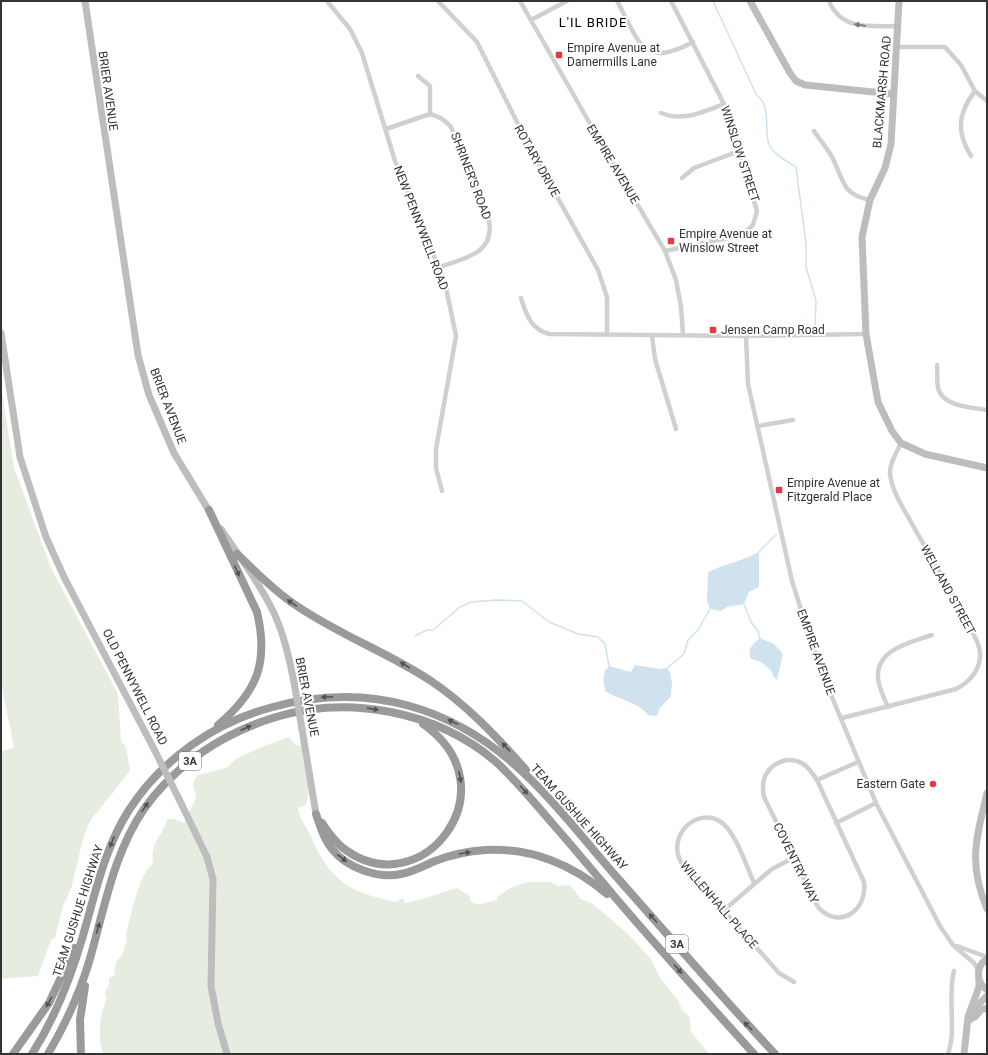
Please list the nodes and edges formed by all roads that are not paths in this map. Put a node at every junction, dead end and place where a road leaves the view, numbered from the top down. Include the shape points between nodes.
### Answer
1 (85, 1) edge
2 (327, 1) edge
3 (438, 1) edge
4 (520, 1) edge
5 (567, 1) edge
6 (617, 1) edge
7 (671, 1) edge
8 (750, 1) edge
9 (829, 1) edge
10 (899, 1) edge
11 (531, 20) junction
12 (898, 26) junction
13 (693, 42) junction
14 (897, 47) junction
15 (418, 76) dead end
16 (975, 91) junction
17 (893, 94) junction
18 (987, 101) edge
19 (724, 104) junction
20 (661, 113) dead end
21 (430, 114) junction
22 (386, 129) junction
23 (814, 131) dead end
24 (739, 151) junction
25 (971, 156) dead end
26 (682, 178) dead end
27 (870, 200) junction
28 (665, 251) junction
29 (440, 267) junction
30 (521, 298) dead end
31 (1, 333) edge
32 (607, 334) junction
33 (866, 334) junction
34 (683, 335) junction
35 (652, 336) junction
36 (746, 336) junction
37 (937, 365) dead end
38 (987, 410) edge
39 (793, 420) dead end
40 (758, 426) junction
41 (676, 429) dead end
42 (901, 443) junction
43 (987, 468) edge
44 (442, 491) dead end
45 (209, 510) junction
46 (237, 554) junction
47 (932, 635) dead end
48 (888, 707) junction
49 (410, 717) junction
50 (842, 718) junction
51 (200, 740) junction
52 (858, 762) junction
53 (817, 780) junction
54 (987, 793) edge
55 (549, 798) junction
56 (876, 803) junction
57 (316, 814) junction
58 (836, 823) junction
59 (793, 858) junction
60 (754, 883) junction
61 (625, 908) junction
62 (987, 909) edge
63 (724, 910) junction
64 (89, 916) junction
65 (954, 945) junction
66 (987, 958) edge
67 (88, 965) junction
68 (954, 971) dead end
69 (978, 971) junction
70 (979, 979) junction
71 (794, 982) dead end
72 (987, 990) edge
73 (987, 996) edge
74 (987, 1008) edge
75 (967, 1031) junction
76 (13, 1054) edge
77 (32, 1054) edge
78 (48, 1054) edge
79 (81, 1054) edge
80 (227, 1054) edge
81 (754, 1054) edge
82 (775, 1054) edge
83 (948, 1054) edge
84 (964, 1054) edge

1 - 45 street, BRIER AVENUE via 138,355 149,395 171,447
2 - 22 street, NEW PENNYWELL ROAD via 350,29 360,47
3 - 32 street, ROTARY DRIVE via 477,42 527,143 598,270 607,297
4 - 11 street, EMPIRE AVENUE
5 - 11 street
6 - 13 street via 638,40 649,51 667,54
7 - 13 street, WINSLOW STREET
8 - 17 street via 796,81 804,85
12 -> 9 street via 864,26 851,23 838,15
10 - 12 street, BLACKMARSH ROAD
11 - 28 street, EMPIRE AVENUE
12 - 14 street, BLACKMARSH ROAD
13 - 19 street, WINSLOW STREET
14 - 16 street via 945,48 961,65
14 - 17 street, BLACKMARSH ROAD
15 - 21 street via 430,86
16 - 18 street
16 - 25 street via 965,103 961,118 964,144
17 - 27 street, BLACKMARSH ROAD via 887,162
19 - 20 street via 691,116 676,117
19 - 24 street, WINSLOW STREET
21 - 22 street
21 - 29 street, SHRINER'S ROAD via 442,118 451,127 491,230 489,240 482,248
22 - 29 street, NEW PENNYWELL ROAD via 402,178
23 - 27 street via 832,157 843,185 850,193
24 - 26 street via 694,168
24 - 28 street, WINSLOW STREET via 757,207 751,229 738,236
27 - 33 street, BLACKMARSH ROAD via 864,222 862,254
28 - 34 street, EMPIRE AVENUE via 676,280
29 - 44 street, NEW PENNYWELL ROAD via 456,336 436,449 436,468
30 - 32 street via 530,323 543,333
31 - 80 street, OLD PENNYWELL ROAD, bridge via 20,457 46,537 64,577 208,857 213,879 210,986
32 - 35 street
33 - 36 street
33 - 42 street, BLACKMARSH ROAD via 878,402
34 - 35 street
34 - 36 street
35 - 41 street via 655,359
36 - 40 street, EMPIRE AVENUE via 748,384
37 - 38 street via 938,390 945,398 957,404
39 - 40 street
40 - 50 street, EMPIRE AVENUE via 792,581 824,678
42 - 43 street via 925,454
42 - 48 street, WELLAND STREET via 890,468 894,490 967,620 979,646 980,657 970,680 956,689
45 - 46 street, BRIER AVENUE
45 -> 51 highway via 257,612 262,646 261,663 254,684 241,705
55 -> 46 highway via 504,744 464,706 401,663 293,604
46 - 57 street, BRIER AVENUE, bridge via 271,607 281,632 294,682
47 - 48 street via 890,651 882,660 878,669 878,683
48 - 50 street, WELLAND STREET
49 -> 57 highway via 442,741 458,767 460,801 453,825 446,836 427,852 406,862 373,862 343,848 330,835
49 -> 61 highway, TEAM GUSHUE HIGHWAY / 3A via 458,736 493,760 524,790
67 -> 49 highway, TEAM GUSHUE HIGHWAY / 3A via 116,867 129,836 155,794 198,754 250,726 306,710 371,708
50 - 52 street, EMPIRE AVENUE
55 -> 51 highway, TEAM GUSHUE HIGHWAY / 3A via 511,762 474,734 441,717 388,700 348,696 303,700 251,714
51 -> 64 highway, TEAM GUSHUE HIGHWAY / 3A via 183,750 168,764 148,784 129,810 114,837 103,865
52 - 53 street
52 - 56 street, EMPIRE AVENUE
53 - 58 street, COVENTRY WAY
53 - 59 street, COVENTRY WAY via 808,767 795,760 775,765 764,778 764,797
54 - 62 street via 974,859 979,889
82 -> 55 highway, TEAM GUSHUE HIGHWAY / 3A
56 - 58 street
56 - 65 street, EMPIRE AVENUE via 940,926
57 -> 61 highway via 323,835 333,850 350,864 367,872 399,875 459,854 486,850 516,851 547,858 578,873
58 - 59 street, COVENTRY WAY via 864,882 862,901 854,912 843,917 829,916 822,912
59 - 60 street via 772,869
60 - 63 street
60 - 63 street, WILLENHALL PLACE via 727,827 721,822 707,818 692,822 677,838 676,854
61 -> 81 highway, TEAM GUSHUE HIGHWAY / 3A
63 - 71 street, WILLENHALL PLACE via 779,973
64 -> 76 highway via 48,1003
64 - 77 highway, TEAM GUSHUE HIGHWAY / 3A via 62,999
65 - 66 street
65 - 69 street, EMPIRE AVENUE via 974,963
66 - 69 street
67 - 78 highway, TEAM GUSHUE HIGHWAY / 3A via 77,997
67 - 79 highway via 80,1020
68 - 83 street via 951,983 952,1036
69 - 70 street
70 - 72 street
70 - 75 street via 979,987 968,1017
73 - 75 street via 974,1012
74 - 75 street via 980,1010
75 - 84 street

